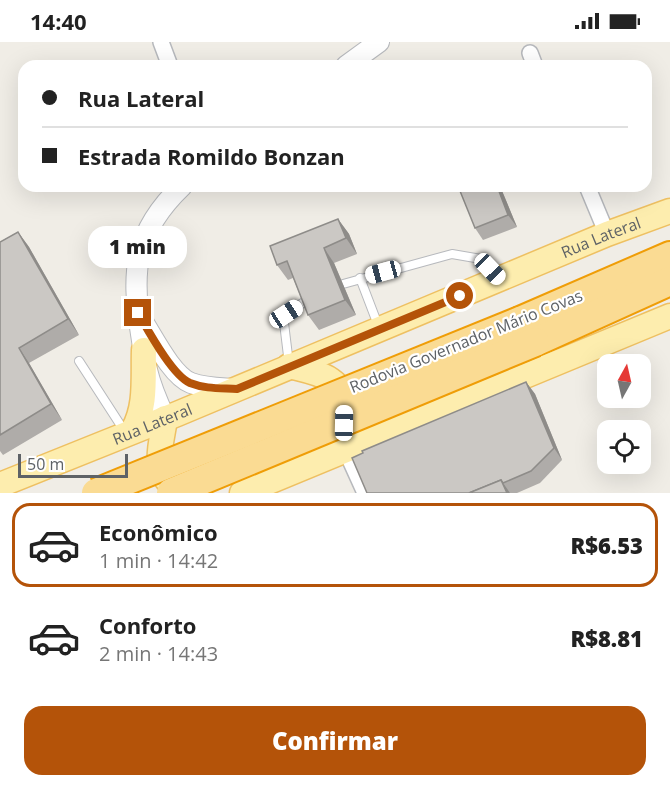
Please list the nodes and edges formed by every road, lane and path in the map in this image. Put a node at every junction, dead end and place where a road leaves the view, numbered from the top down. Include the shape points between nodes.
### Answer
1 (160, 42) edge
2 (379, 42) edge
3 (168, 60) edge
4 (354, 60) edge
5 (176, 192) edge
6 (589, 192) edge
7 (670, 212) edge
8 (607, 234) junction
9 (670, 256) edge
10 (360, 278) junction
11 (500, 279) junction
12 (670, 281) edge
13 (343, 284) dead end
14 (307, 300) edge
15 (138, 313) junction
16 (670, 316) edge
17 (380, 329) junction
18 (527, 331) junction
19 (144, 350) junction
20 (79, 361) dead end
21 (289, 366) junction
22 (237, 389) junction
23 (165, 418) junction
24 (129, 432) junction
25 (345, 449) junction
26 (0, 485) edge
27 (96, 493) edge
28 (171, 493) edge
29 (186, 493) edge
30 (242, 493) edge
31 (366, 493) edge

1 - 3 street
2 - 4 street
5 - 15 street via 153,219 144,237 135,281
6 - 8 street
7 - 8 main road, Rua Lateral
8 - 11 main road, Rua Lateral
9 - 18 highway, Rodovia Governador Mário Covas
10 - 11 lane via 452,254 481,259
10 - 13 lane
10 - 17 lane
11 - 17 main road, Rua Lateral
12 - 18 highway, Rodovia Governador Mário Covas
14 - 21 lane via 286,314
15 - 19 street
15 - 22 street via 162,352 189,382 209,388
16 - 25 main road
17 - 21 main road, Rua Lateral
18 - 27 highway, Rodovia Governador Mário Covas, bridge
18 - 28 highway, Rodovia Governador Mário Covas, bridge
19 - 23 street via 146,369
19 - 24 main road via 140,419
20 - 24 lane
21 - 22 main road, Rua Lateral
21 - 25 main road via 322,374 342,393
22 - 23 main road, Rua Lateral
23 - 24 main road, Rua Lateral
23 - 29 main road via 160,465 165,478
24 - 26 main road, Rua Lateral
25 - 30 main road
25 - 31 street

